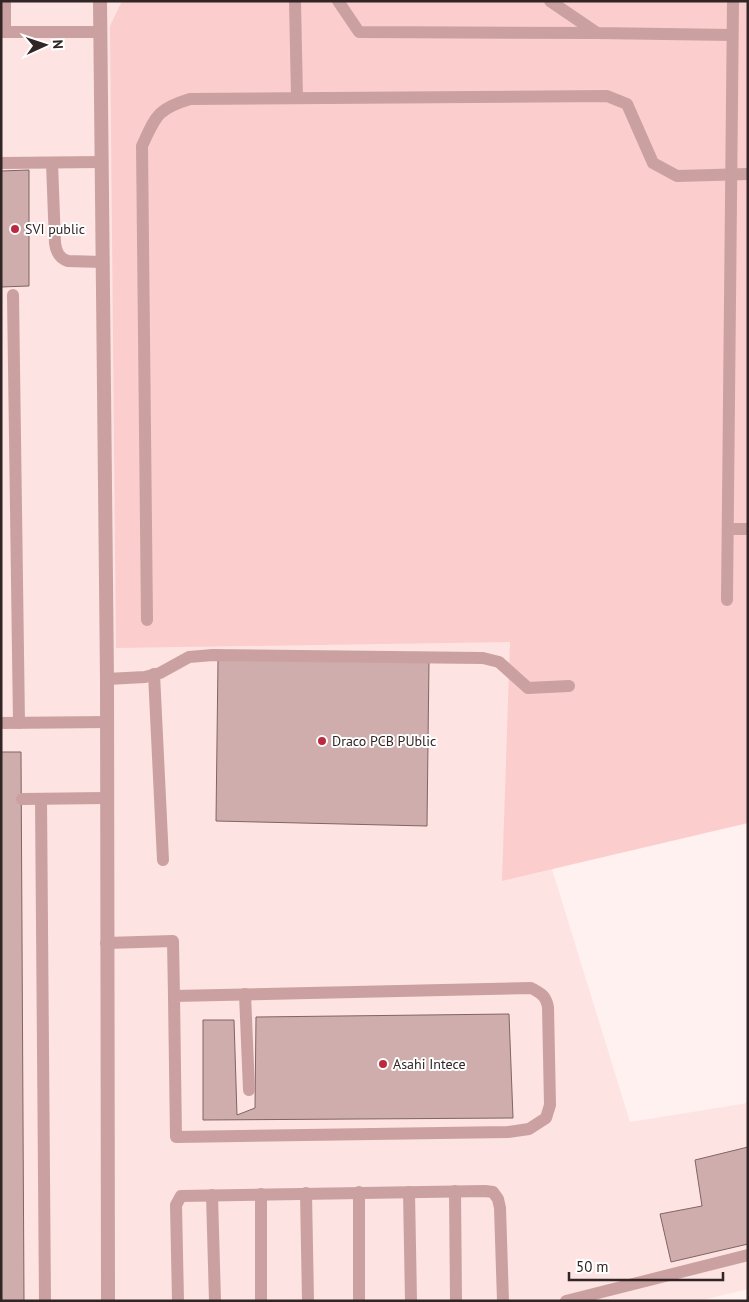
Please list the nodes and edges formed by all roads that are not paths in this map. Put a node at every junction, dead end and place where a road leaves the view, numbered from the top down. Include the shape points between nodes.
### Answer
1 (5, 1) edge
2 (100, 1) edge
3 (295, 1) edge
4 (338, 1) edge
5 (550, 1) edge
6 (733, 1) edge
7 (3, 32) edge
8 (100, 32) junction
9 (597, 33) junction
10 (732, 35) junction
11 (297, 98) junction
12 (101, 162) junction
13 (1, 163) edge
14 (52, 163) junction
15 (731, 173) junction
16 (748, 174) edge
17 (102, 262) junction
18 (13, 295) dead end
19 (728, 529) junction
20 (748, 530) edge
21 (727, 600) dead end
22 (147, 620) dead end
23 (154, 674) junction
24 (107, 679) junction
25 (569, 686) dead end
26 (107, 722) junction
27 (1, 723) edge
28 (19, 723) junction
29 (106, 798) junction
30 (22, 799) dead end
31 (41, 799) junction
32 (162, 860) dead end
33 (106, 943) junction
34 (245, 994) junction
35 (174, 996) junction
36 (249, 1090) dead end
37 (455, 1191) junction
38 (359, 1192) junction
39 (408, 1192) junction
40 (306, 1193) junction
41 (261, 1194) junction
42 (212, 1195) junction
43 (748, 1255) edge
44 (45, 1301) edge
45 (108, 1301) edge
46 (178, 1301) edge
47 (215, 1301) edge
48 (261, 1301) edge
49 (308, 1301) edge
50 (359, 1301) edge
51 (411, 1301) edge
52 (456, 1301) edge
53 (503, 1301) edge
54 (566, 1301) edge

1 - 7 lane
2 - 8 street
3 - 11 lane
4 - 9 lane via 359,32
5 - 9 lane
6 - 10 lane
7 - 8 lane
8 - 12 street
9 - 10 lane
10 - 15 lane
11 - 15 lane via 606,96 627,104 653,163 677,176
11 - 22 lane via 190,99 172,104 156,117 142,146
12 - 14 lane
12 - 17 street
13 - 14 lane
14 - 17 lane via 57,252 68,261
15 - 16 lane
15 - 19 lane
17 - 24 street
18 - 28 lane
19 - 20 lane
19 - 21 lane
23 - 24 lane
23 - 25 lane via 189,657 213,655 484,658 499,662 528,688
23 - 32 lane
24 - 26 street
26 - 28 lane
26 - 29 street
27 - 28 lane
29 - 31 lane
29 - 33 street
30 - 31 lane
31 - 44 lane
33 - 35 lane via 173,940
33 - 45 street
34 - 35 lane
34 - 35 lane via 531,988 546,998 548,1007 550,1105 546,1118 528,1128 508,1132 176,1137
34 - 36 lane
37 - 39 lane
37 - 52 lane
37 - 53 lane via 485,1190 493,1192 498,1199
38 - 39 lane
38 - 40 lane
38 - 50 lane
39 - 51 lane
40 - 41 lane
40 - 49 lane
41 - 42 lane
41 - 48 lane
42 - 46 lane via 181,1196 176,1205
42 - 47 lane
43 - 54 lane

